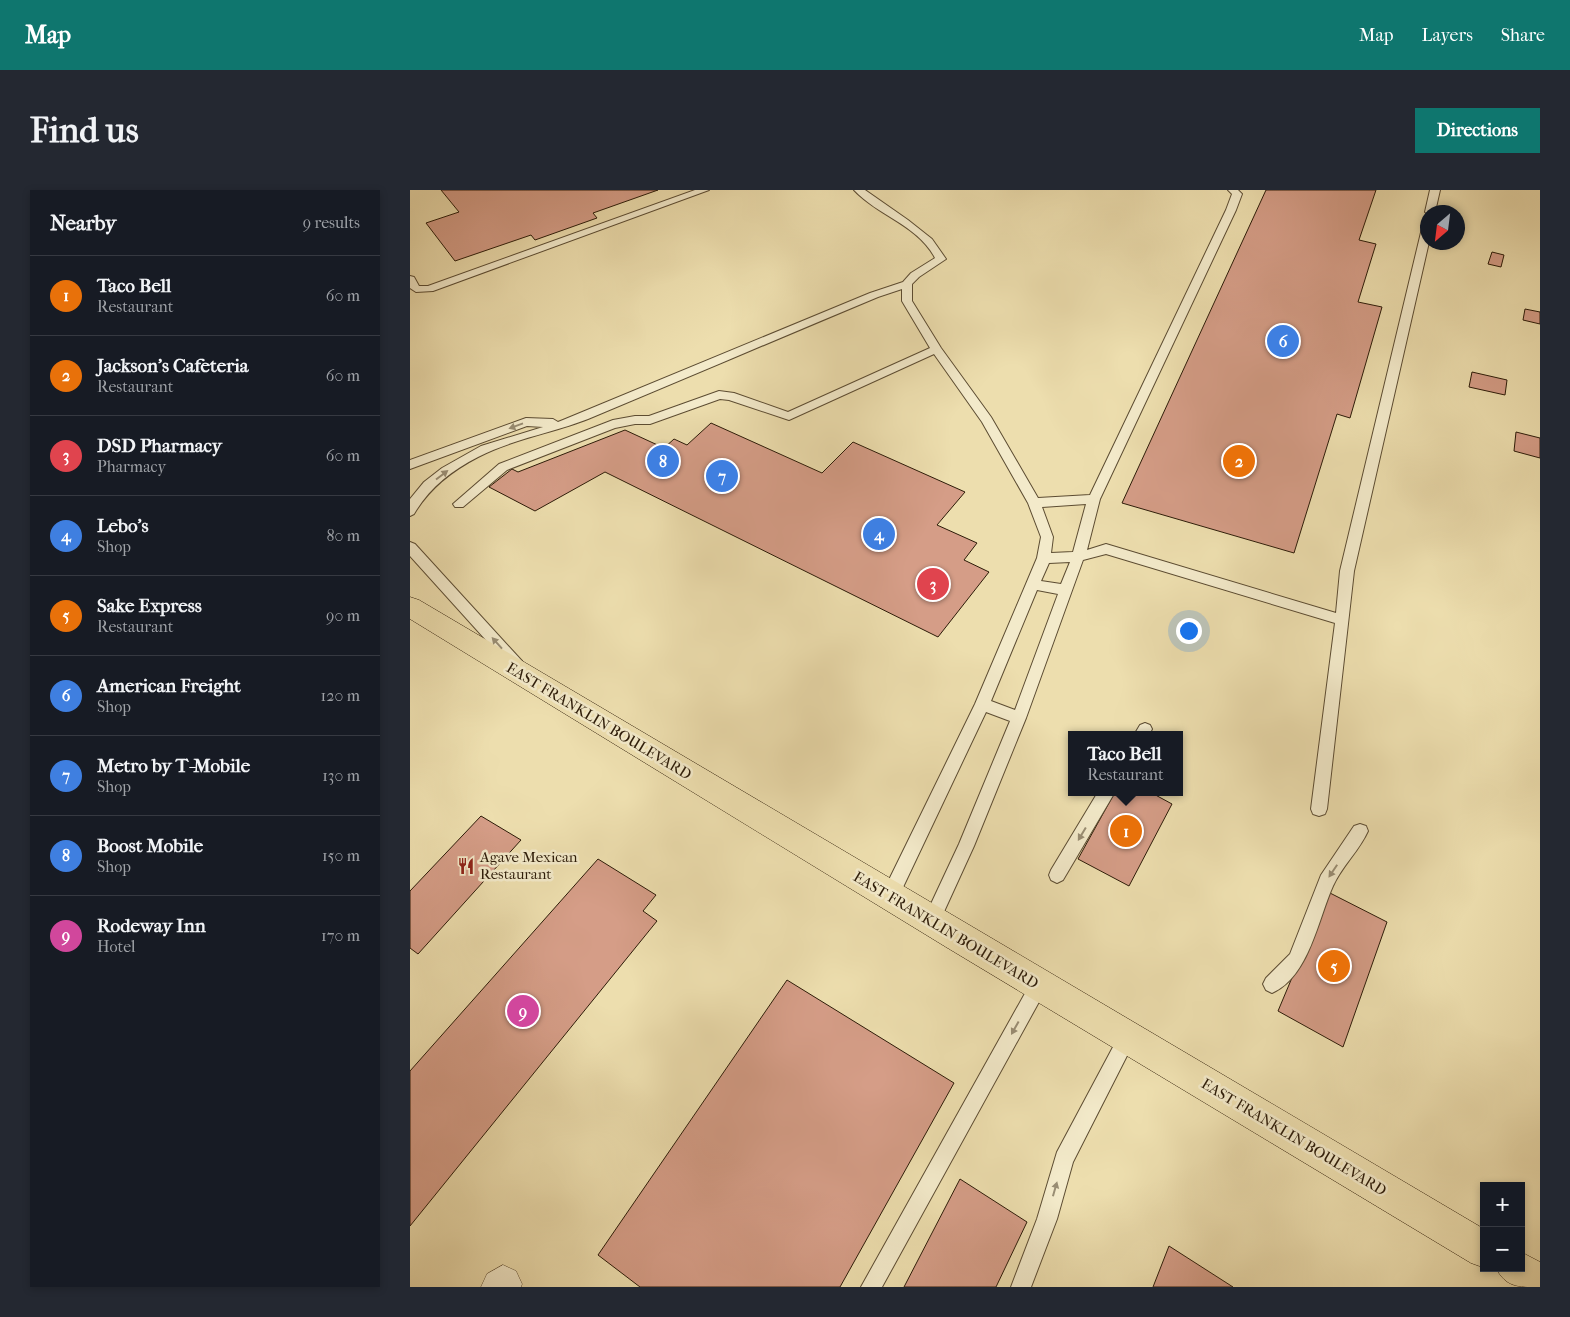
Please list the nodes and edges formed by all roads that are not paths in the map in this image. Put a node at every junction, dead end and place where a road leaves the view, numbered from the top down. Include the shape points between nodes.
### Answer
1 (704, 190) edge
2 (859, 190) edge
3 (1233, 190) edge
4 (1436, 190) edge
5 (1432, 205) edge
6 (1422, 250) edge
7 (410, 279) edge
8 (907, 284) junction
9 (936, 349) junction
10 (564, 423) junction
11 (410, 465) edge
12 (1094, 499) junction
13 (1034, 503) junction
14 (459, 504) dead end
15 (410, 511) edge
16 (410, 546) edge
17 (1078, 557) junction
18 (1044, 558) junction
19 (1032, 584) junction
20 (1064, 590) junction
21 (410, 607) edge
22 (1342, 620) junction
23 (530, 679) junction
24 (982, 704) junction
25 (1018, 718) junction
26 (1105, 796) edge
27 (1319, 809) dead end
28 (1360, 831) dead end
29 (1057, 876) dead end
30 (890, 896) junction
31 (931, 921) junction
32 (1272, 984) dead end
33 (1039, 985) junction
34 (1127, 1038) junction
35 (1480, 1248) edge
36 (1522, 1272) edge
37 (1540, 1283) edge
38 (871, 1287) edge
39 (1021, 1287) edge

1 - 7 lane via 429,290 416,289
2 - 8 lane via 938,250 941,259 915,275
3 - 12 lane via 1237,194 1232,210
4 - 5 lane
6 - 22 lane via 1346,571
8 - 9 lane via 907,301
8 - 10 lane
9 - 13 lane via 987,420
9 - 14 lane via 789,416 719,395 650,420 613,424 503,467
10 -> 11 lane via 526,422
15 -> 10 lane via 415,498 441,475 474,454
12 - 13 lane
12 - 17 lane
13 - 18 lane via 1047,537
23 -> 16 lane
17 - 18 lane
17 - 20 lane
17 - 22 lane via 1106,549
18 - 19 lane
19 - 20 lane
19 - 24 lane
20 - 25 lane
21 - 23 main road, EAST FRANKLIN BOULEVARD
22 - 27 lane
23 - 30 main road, EAST FRANKLIN BOULEVARD
24 - 25 lane
24 - 30 lane
25 - 31 lane via 966,846
26 -> 29 lane
28 -> 32 lane via 1327,880 1296,960
30 - 31 main road, EAST FRANKLIN BOULEVARD
31 - 33 main road, EAST FRANKLIN BOULEVARD
33 - 34 main road, EAST FRANKLIN BOULEVARD
33 -> 38 lane
34 - 35 main road, EAST FRANKLIN BOULEVARD
39 -> 34 lane via 1064,1159
36 - 37 main road

